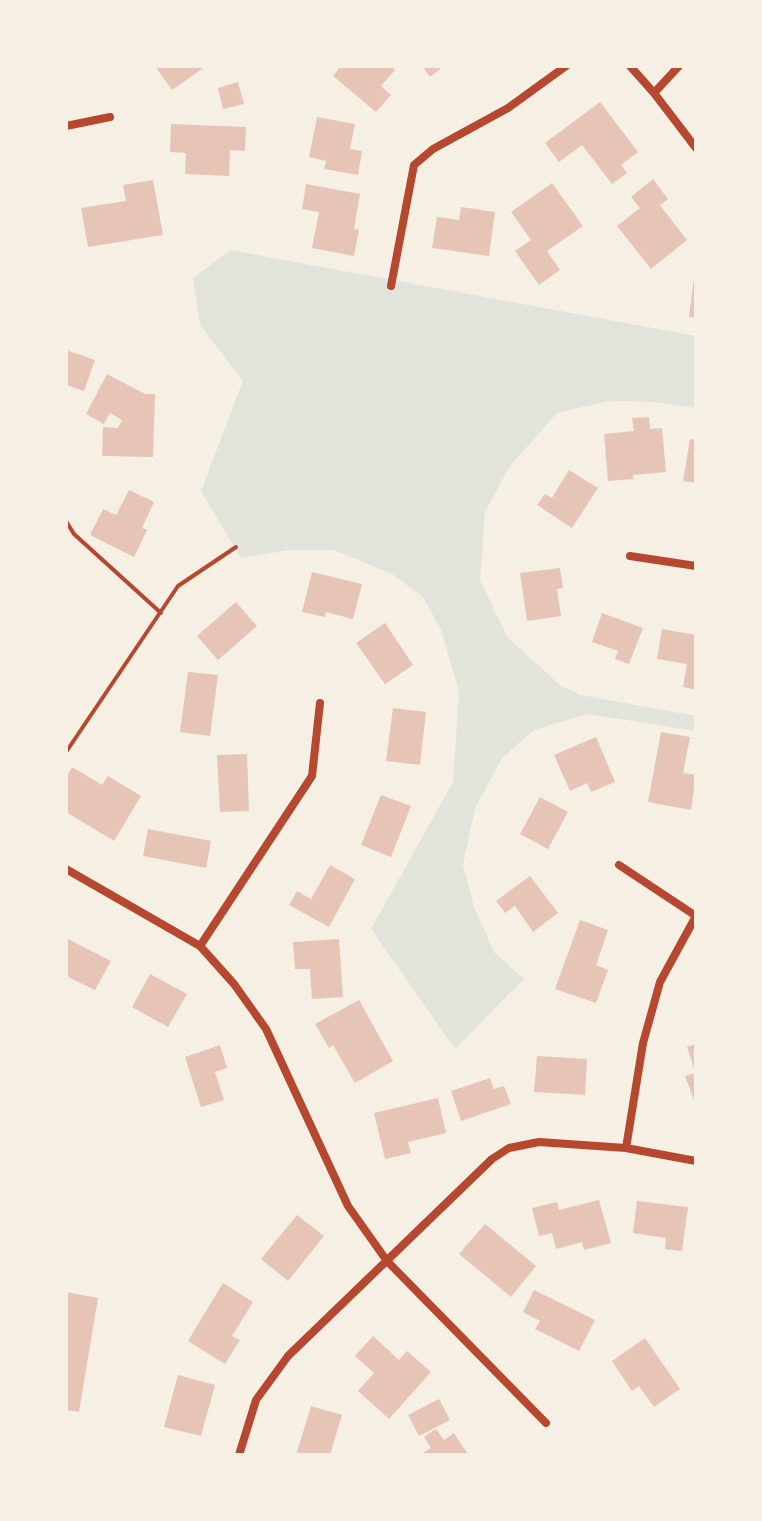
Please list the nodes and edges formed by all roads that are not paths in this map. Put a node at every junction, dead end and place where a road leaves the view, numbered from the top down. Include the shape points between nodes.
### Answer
1 (566, 66) edge
2 (630, 66) edge
3 (679, 66) edge
4 (654, 93) junction
5 (110, 117) dead end
6 (66, 126) edge
7 (696, 148) edge
8 (391, 286) dead end
9 (630, 556) dead end
10 (696, 566) edge
11 (320, 703) dead end
12 (619, 865) dead end
13 (66, 869) edge
14 (696, 916) edge
15 (200, 946) junction
16 (626, 1148) junction
17 (696, 1161) edge
18 (387, 1261) junction
19 (546, 1423) dead end
20 (239, 1455) edge

1 - 8 street via 414,165
2 - 4 street
3 - 4 street
4 - 7 street
5 - 6 street
9 - 10 street
11 - 15 street via 312,776
12 - 14 street
13 - 15 street
14 - 16 street via 660,982 643,1043
15 - 18 street via 266,1029 348,1206
16 - 17 street
16 - 18 street via 539,1142 509,1148
18 - 19 street
18 - 20 street via 288,1356 256,1400

